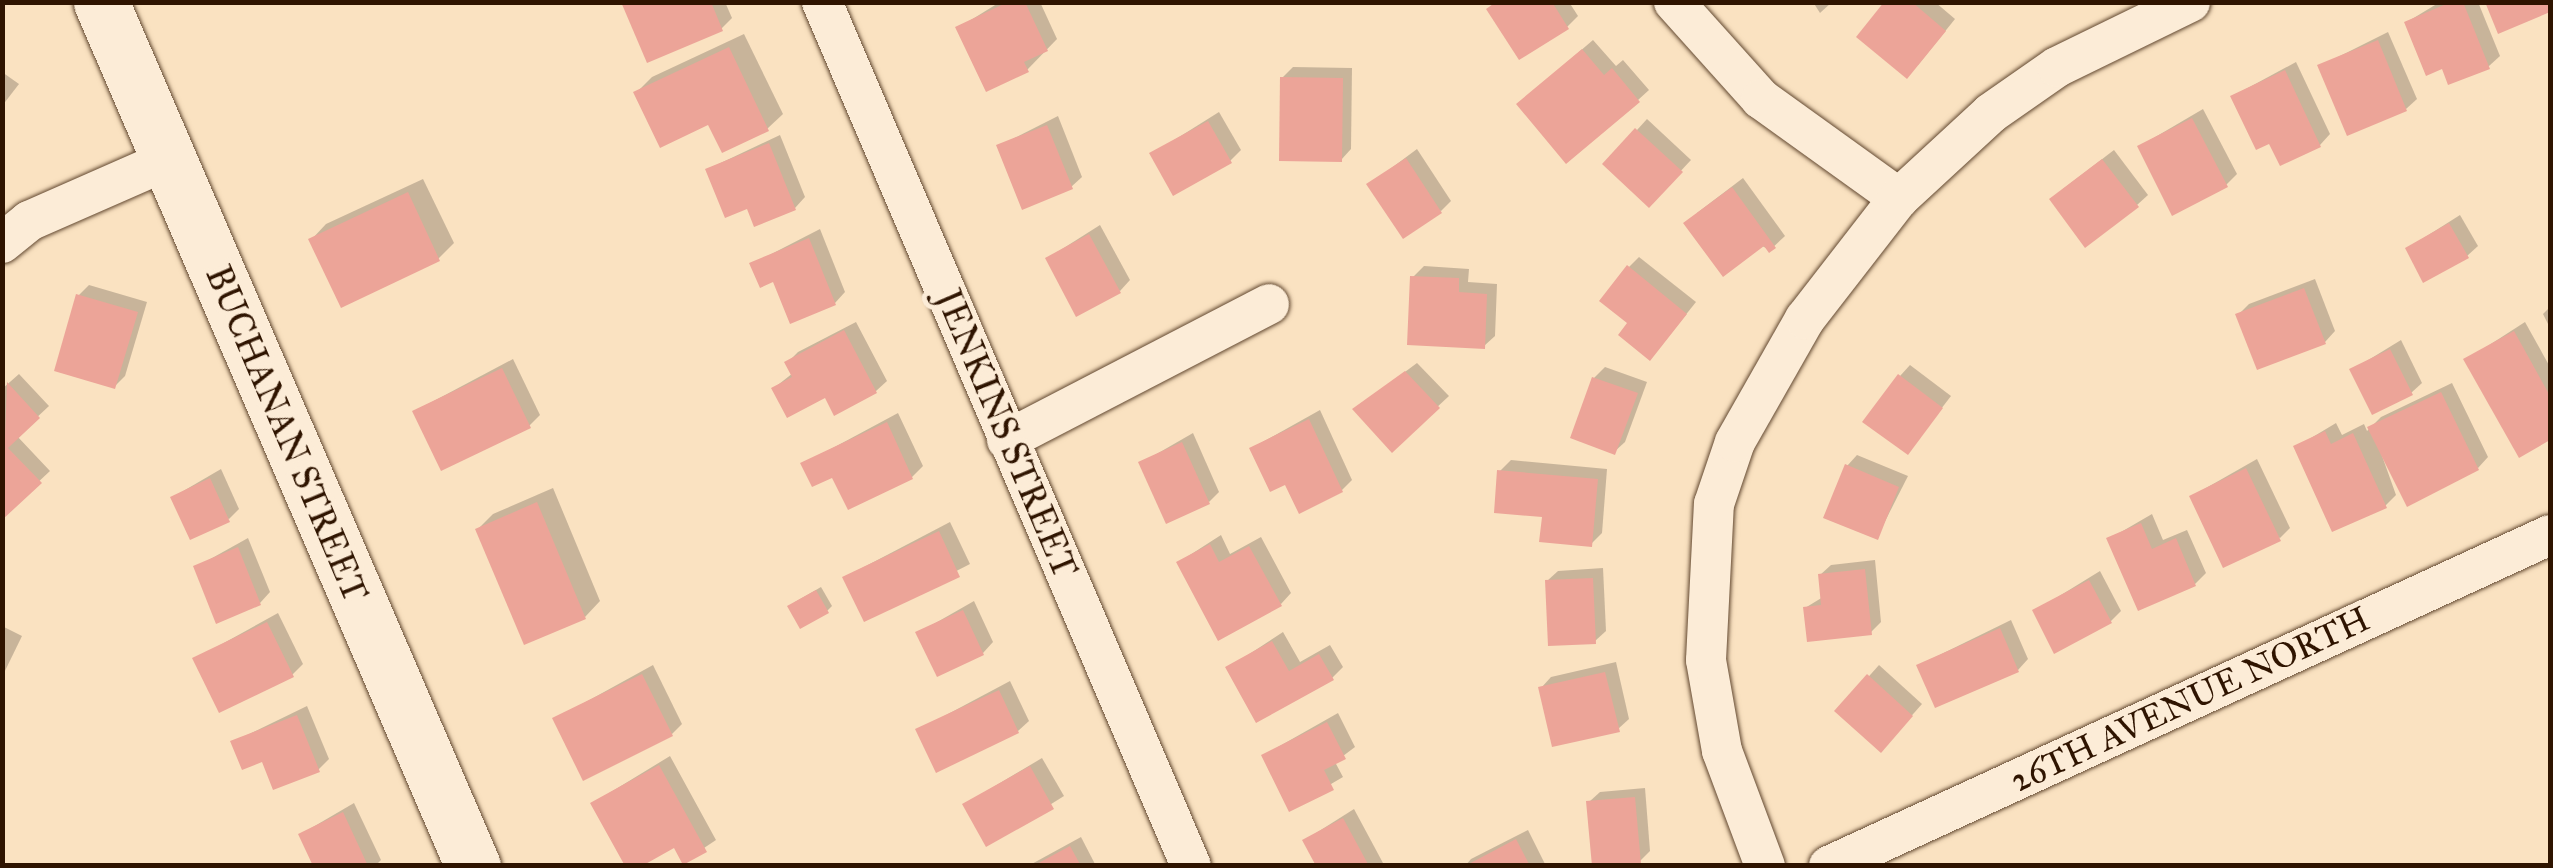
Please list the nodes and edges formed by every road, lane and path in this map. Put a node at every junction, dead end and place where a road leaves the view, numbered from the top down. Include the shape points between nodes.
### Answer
1 (101, 2) edge
2 (822, 2) edge
3 (1674, 2) edge
4 (2190, 2) edge
5 (168, 160) junction
6 (1899, 198) junction
7 (2, 243) edge
8 (1268, 304) dead end
9 (1007, 440) junction
10 (2550, 535) edge
11 (473, 866) edge
12 (1192, 866) edge
13 (1765, 866) edge
14 (1829, 866) edge

1 - 5 street, BUCHANAN STREET
2 - 9 street, JENKINS STREET
3 - 6 street via 1761,99
4 - 6 street via 2057,67 1991,114
5 - 7 street via 29,221
5 - 11 street, BUCHANAN STREET
6 - 13 street via 1767,378 1734,442 1714,504 1706,660 1722,751
8 - 9 street
9 - 12 street, JENKINS STREET
10 - 14 street, 26TH AVENUE NORTH

